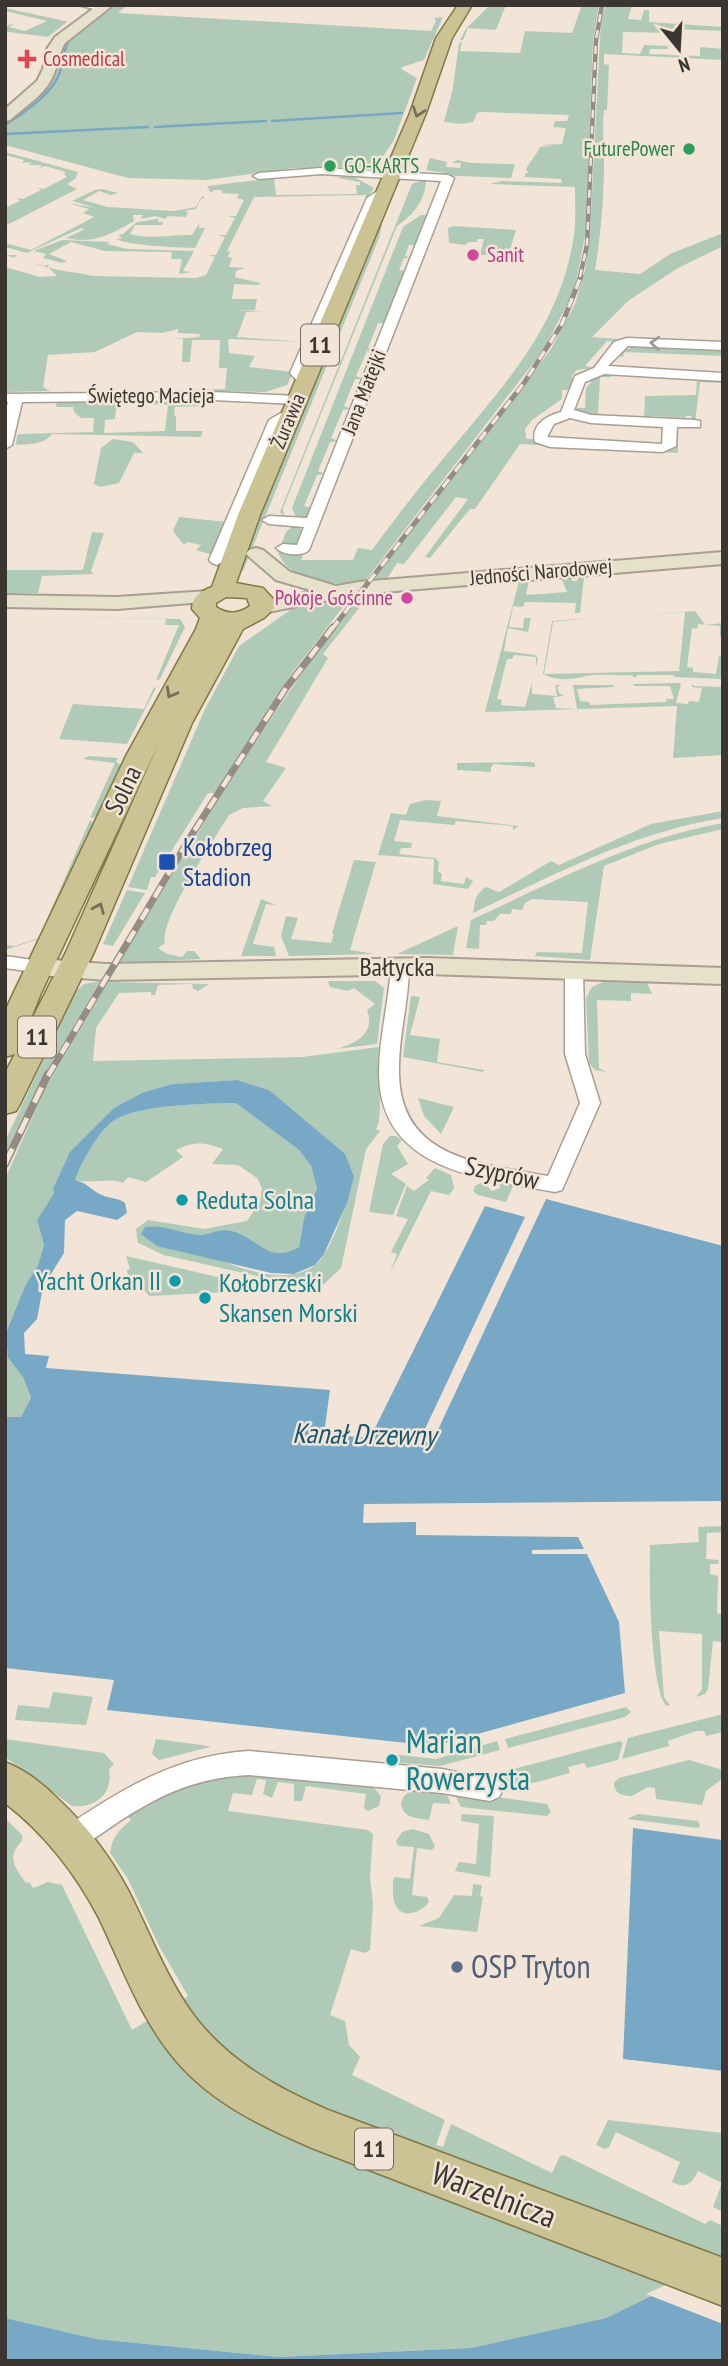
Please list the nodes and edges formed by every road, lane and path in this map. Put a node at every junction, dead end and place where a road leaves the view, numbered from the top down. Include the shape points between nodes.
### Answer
1 (83, 5) edge
2 (465, 5) edge
3 (478, 5) edge
4 (104, 7) edge
5 (5, 117) edge
6 (259, 176) dead end
7 (396, 181) junction
8 (723, 346) edge
9 (602, 370) junction
10 (723, 377) edge
11 (11, 398) edge
12 (295, 405) junction
13 (570, 414) junction
14 (670, 423) junction
15 (695, 424) dead end
16 (301, 443) dead end
17 (5, 445) edge
18 (282, 489) dead end
19 (269, 520) junction
20 (312, 523) junction
21 (283, 548) dead end
22 (256, 554) junction
23 (723, 558) edge
24 (217, 560) dead end
25 (359, 588) junction
26 (330, 589) junction
27 (256, 598) junction
28 (5, 601) edge
29 (217, 607) junction
30 (5, 962) edge
31 (400, 966) junction
32 (40, 967) junction
33 (71, 970) junction
34 (574, 972) junction
35 (723, 976) edge
36 (5, 1047) edge
37 (5, 1104) edge
38 (5, 1780) edge
39 (490, 1789) dead end
40 (71, 1839) junction
41 (723, 2282) edge

1 - 4 street
2 -> 7 main road, Żurawia / 11 via 446,32
3 - 7 main road, Żurawia / 11 via 453,38 437,106 420,151
4 - 5 street via 60,40 43,83
6 - 7 street via 314,171
7 - 12 main road, Żurawia / 11
7 - 16 main road, Żurawia / 11
7 - 20 street, Jana Matejki via 449,178
8 -> 9 street via 622,343 600,366
9 - 10 street
9 - 13 street via 583,375 573,387
11 - 12 street, Świętego Macieja via 212,396
11 - 17 street
12 - 24 street via 276,420
12 - 29 main road, Żurawia / 11 via 240,535
13 - 14 street
13 - 14 street via 548,421 540,439 663,449 668,446
14 - 15 street
18 - 19 main road, Żurawia
19 - 20 street
19 - 22 main road, Żurawia
20 - 21 street, Jana Matejki via 302,550
22 - 26 street via 287,578
22 - 27 main road, Żurawia
23 - 25 street, Jedności Narodowej
25 - 26 street, Jedności Narodowej
25 - 27 street, Jedności Narodowej
26 - 27 street, Jedności Narodowej
27 - 29 main road
27 - 29 main road, 11 via 255,615
28 - 29 street
29 -> 32 main road, Solna / 11 via 139,756
33 -> 29 main road, Solna / 11 via 180,723 233,625
30 - 32 street
31 - 33 street, Bałtycka
31 - 34 street, Bałtycka
31 - 34 street, Szyprów via 389,1083 393,1108 404,1129 421,1147 445,1160 555,1185 590,1103 575,1054
32 - 33 street
32 - 36 main road, Solna / 11
33 - 37 main road, Solna / 11
34 - 35 street, Bałtycka
38 - 40 main road, Warzelnicza / 11
39 - 40 street via 226,1764 161,1781
40 - 41 main road, Warzelnicza / 11 via 107,1893 165,2010 211,2066 247,2093 283,2112

